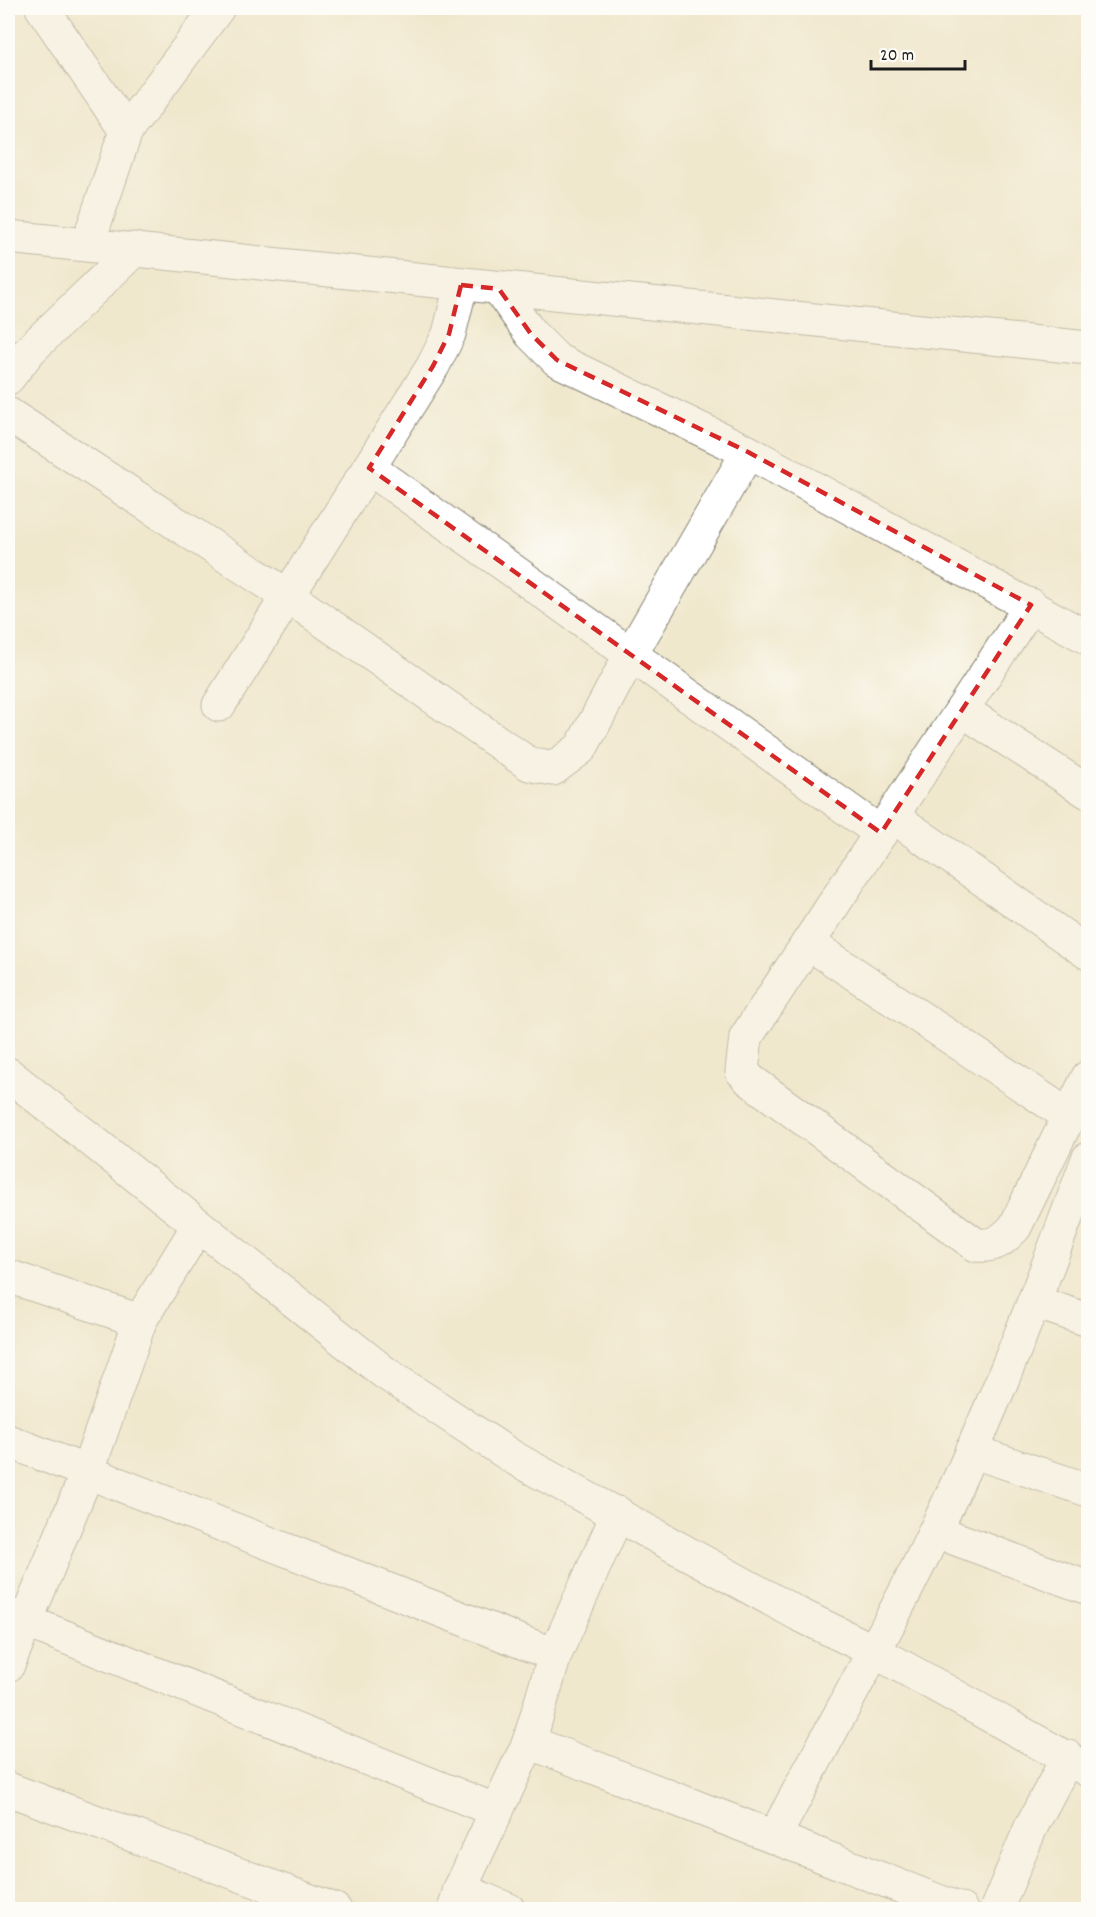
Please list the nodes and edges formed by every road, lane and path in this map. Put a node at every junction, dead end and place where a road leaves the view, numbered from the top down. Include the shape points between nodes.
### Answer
1 (42, 8) edge
2 (218, 8) edge
3 (126, 131) junction
4 (8, 237) edge
5 (88, 243) junction
6 (135, 249) junction
7 (461, 285) junction
8 (499, 289) junction
9 (1089, 348) edge
10 (8, 378) edge
11 (8, 414) edge
12 (748, 452) junction
13 (369, 468) junction
14 (288, 596) junction
15 (1031, 605) junction
16 (1089, 638) edge
17 (631, 654) junction
18 (219, 705) dead end
19 (962, 710) junction
20 (1089, 792) edge
21 (886, 825) junction
22 (808, 943) junction
23 (1089, 953) edge
24 (8, 1074) edge
25 (1089, 1077) edge
26 (1069, 1116) junction
27 (1089, 1159) edge
28 (198, 1226) junction
29 (8, 1276) edge
30 (1035, 1302) junction
31 (1089, 1320) edge
32 (140, 1321) junction
33 (8, 1441) edge
34 (971, 1450) junction
35 (87, 1473) junction
36 (1089, 1491) edge
37 (618, 1513) junction
38 (935, 1531) junction
39 (1089, 1588) edge
40 (16, 1618) edge
41 (874, 1651) junction
42 (555, 1655) junction
43 (8, 1665) edge
44 (529, 1742) junction
45 (1078, 1763) edge
46 (8, 1789) edge
47 (497, 1811) junction
48 (774, 1837) junction
49 (457, 1900) edge
50 (335, 1910) edge
51 (509, 1910) edge
52 (961, 1910) edge
53 (996, 1910) edge

1 - 3 street
2 - 3 street
3 - 5 street
4 - 5 street
5 - 6 street
6 - 7 street
6 - 10 street via 30,350
7 - 8 street
7 - 13 street via 448,334 433,366
8 - 9 street
8 - 12 street via 531,334 557,360
11 - 14 street
12 - 15 street
12 - 17 street
13 - 14 street
13 - 17 street
14 - 17 street via 529,764 553,769 582,748
14 - 18 street
15 - 16 street
15 - 19 street
17 - 21 street
19 - 20 street
19 - 21 street
21 - 22 street
21 - 23 street
22 - 26 street
22 - 26 street via 746,1036 742,1071 976,1245 990,1247 1015,1227
24 - 28 street
25 - 26 street
27 - 30 street
28 - 32 street
28 - 37 street via 386,1373 514,1458
29 - 32 street
30 - 31 street
30 - 34 street
32 - 35 street
33 - 35 street
34 - 36 street
34 - 38 street
35 - 40 street
35 - 42 street
37 - 41 street via 798,1614
37 - 42 street
38 - 39 street
38 - 41 street
40 - 43 street
40 - 47 street
41 - 45 street
41 - 48 street
42 - 44 street
44 - 47 street
44 - 48 street
45 - 53 street via 1031,1827
46 - 50 street
47 - 49 street
48 - 52 street
49 - 51 street

